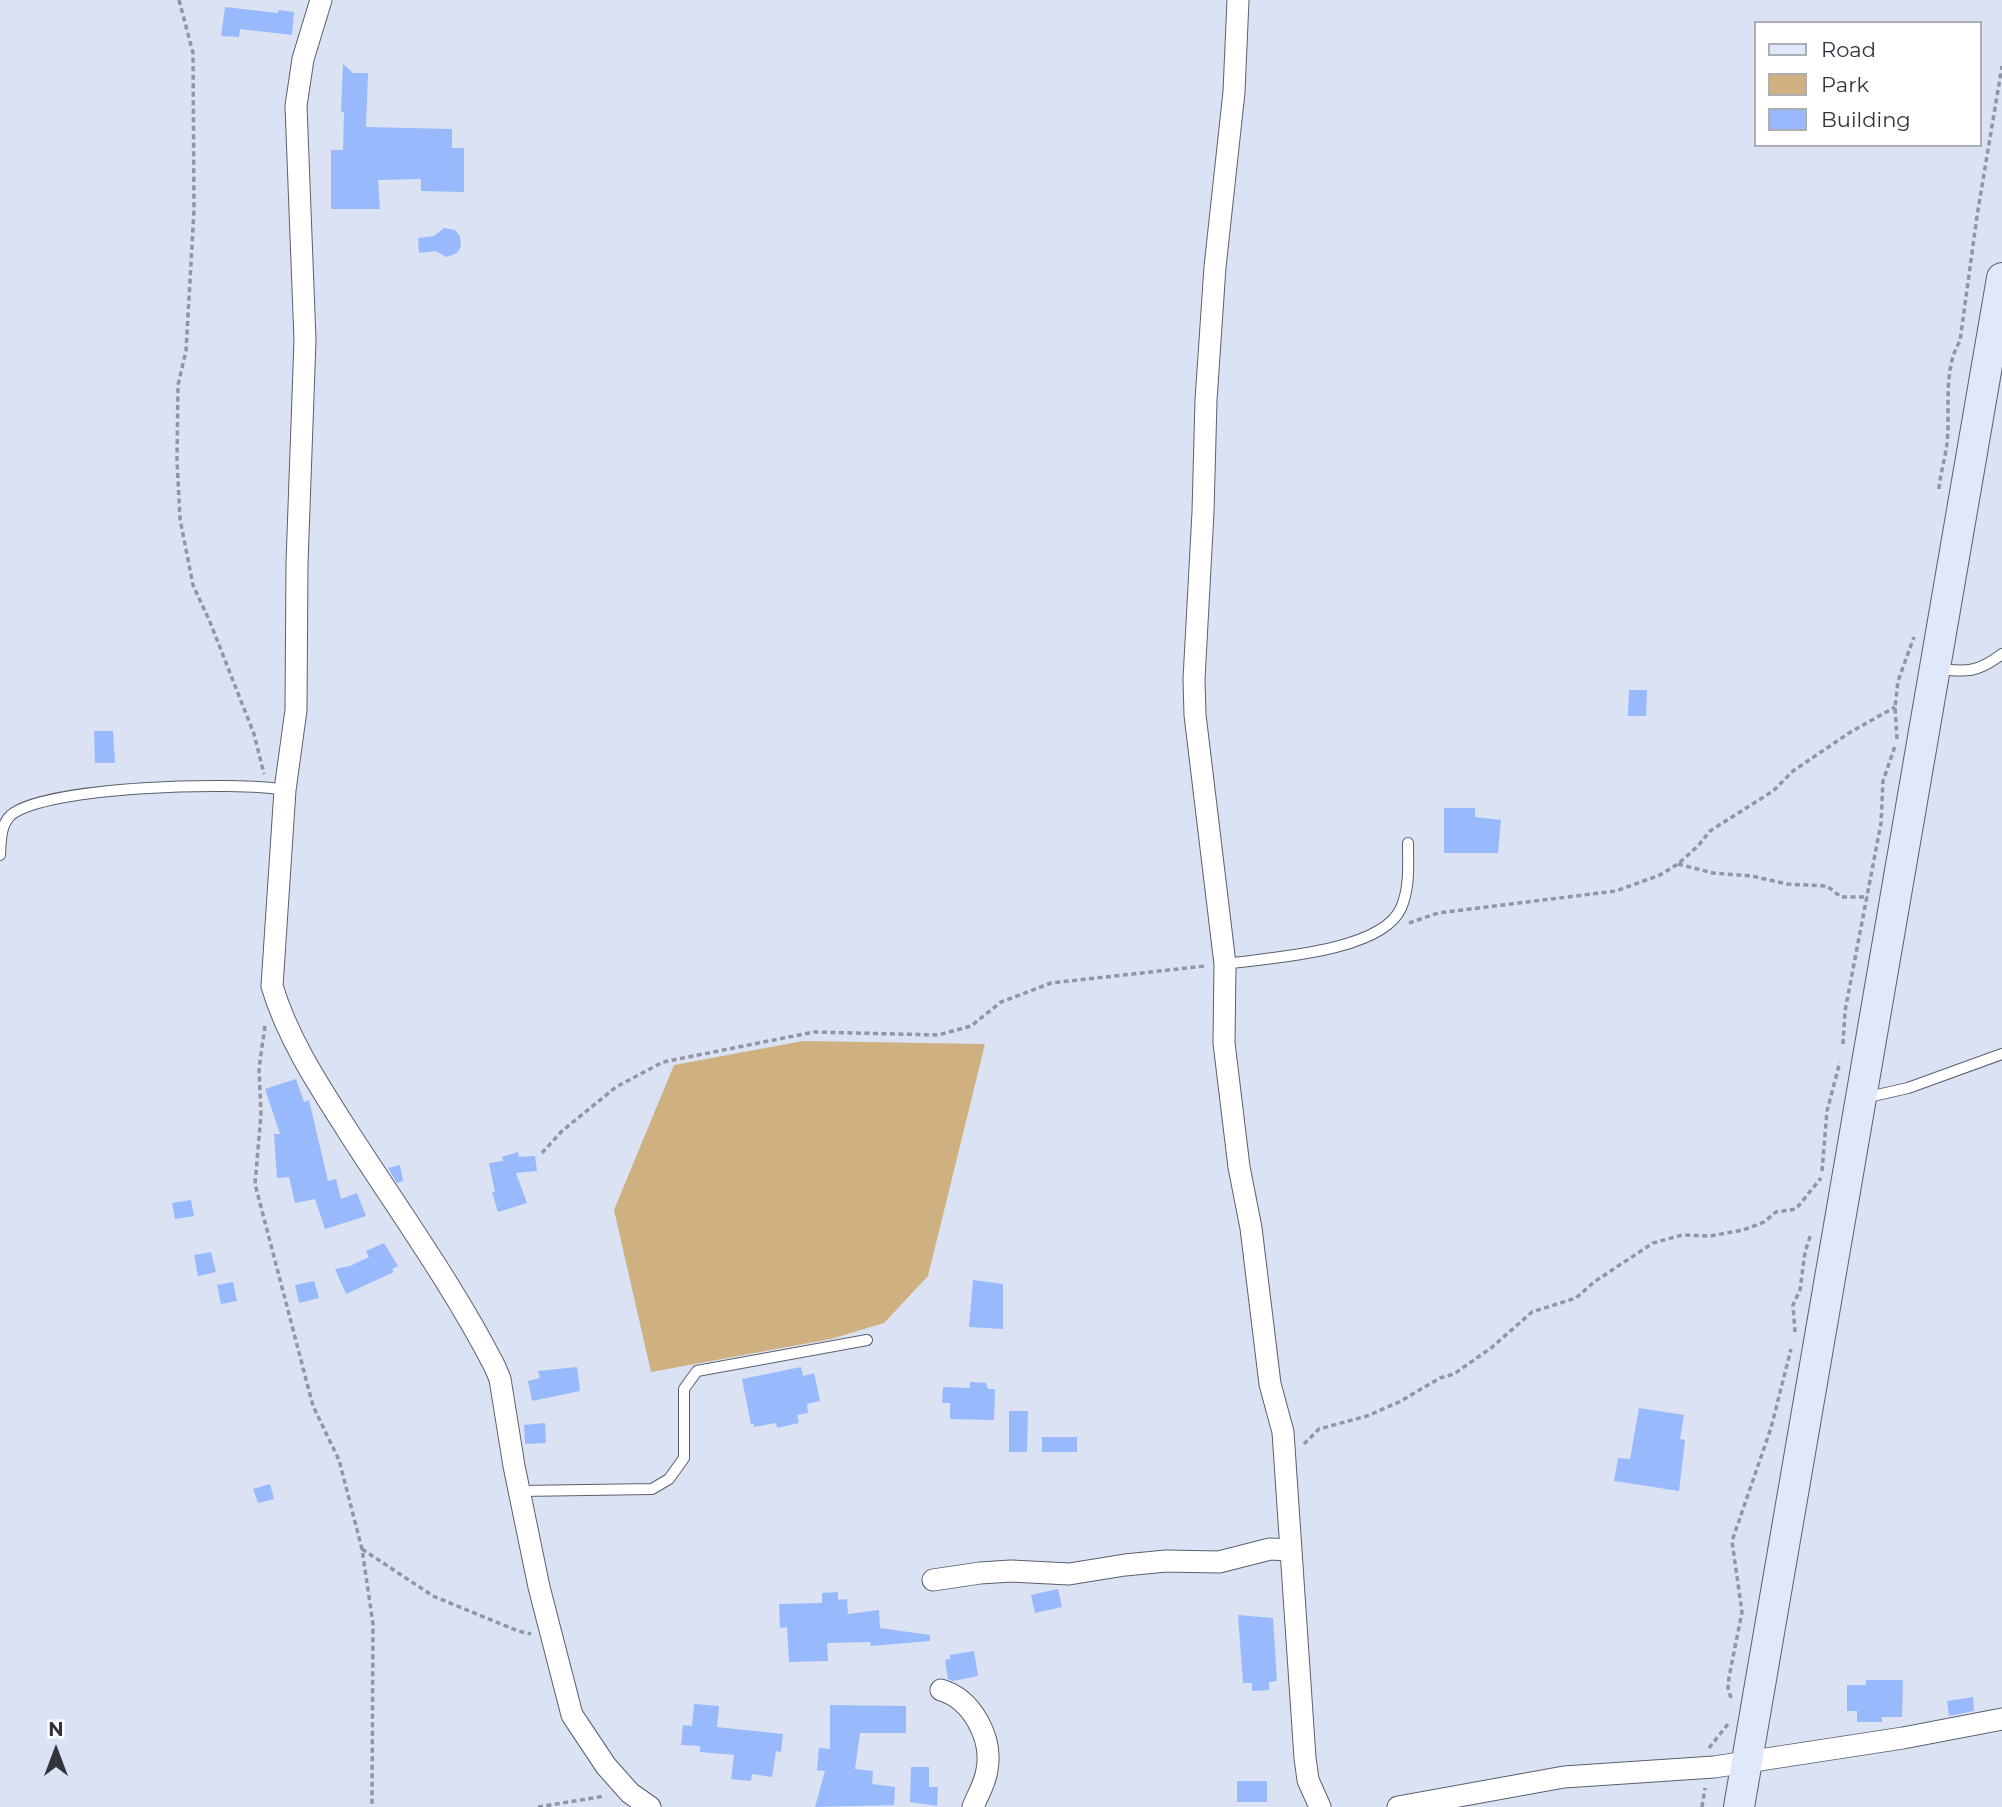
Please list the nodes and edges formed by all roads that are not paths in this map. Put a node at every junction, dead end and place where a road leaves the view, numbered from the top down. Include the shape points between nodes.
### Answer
1 (321, 0) edge
2 (1238, 0) edge
3 (2002, 278) edge
4 (2002, 654) edge
5 (1936, 669) junction
6 (276, 788) junction
7 (1408, 844) dead end
8 (0, 855) edge
9 (1225, 964) junction
10 (2002, 1054) edge
11 (1861, 1099) junction
12 (867, 1340) dead end
13 (520, 1491) junction
14 (1290, 1550) junction
15 (933, 1580) dead end
16 (941, 1690) dead end
17 (2002, 1719) edge
18 (1747, 1760) junction
19 (650, 1807) edge
20 (974, 1807) edge
21 (1320, 1807) edge
22 (1398, 1807) edge
23 (1739, 1807) edge

1 - 6 street via 303,59 296,106 305,340 296,710
2 - 9 street via 1206,400 1194,679
3 - 5 main road
4 - 5 lane via 1966,672
5 - 11 main road
6 - 8 lane via 216,785 76,795 23,808 9,817 1,835
6 - 13 street via 272,986 280,1013 326,1097 495,1367
7 - 9 lane via 1409,884 1400,911 1378,933 1324,951
9 - 14 street via 1224,1043 1270,1384 1283,1432
10 - 11 lane via 1908,1088
11 - 18 main road
12 - 13 lane via 697,1371 684,1389 684,1458 669,1479 652,1489
13 - 19 street via 572,1715 606,1766
14 - 15 street via 1270,1549 1219,1562 1152,1562 1069,1574 1011,1571
14 - 21 street via 1305,1758 1308,1780
16 - 20 street via 962,1699 988,1746 985,1778
17 - 18 street
18 - 22 street via 1688,1770 1564,1777
18 - 23 main road

